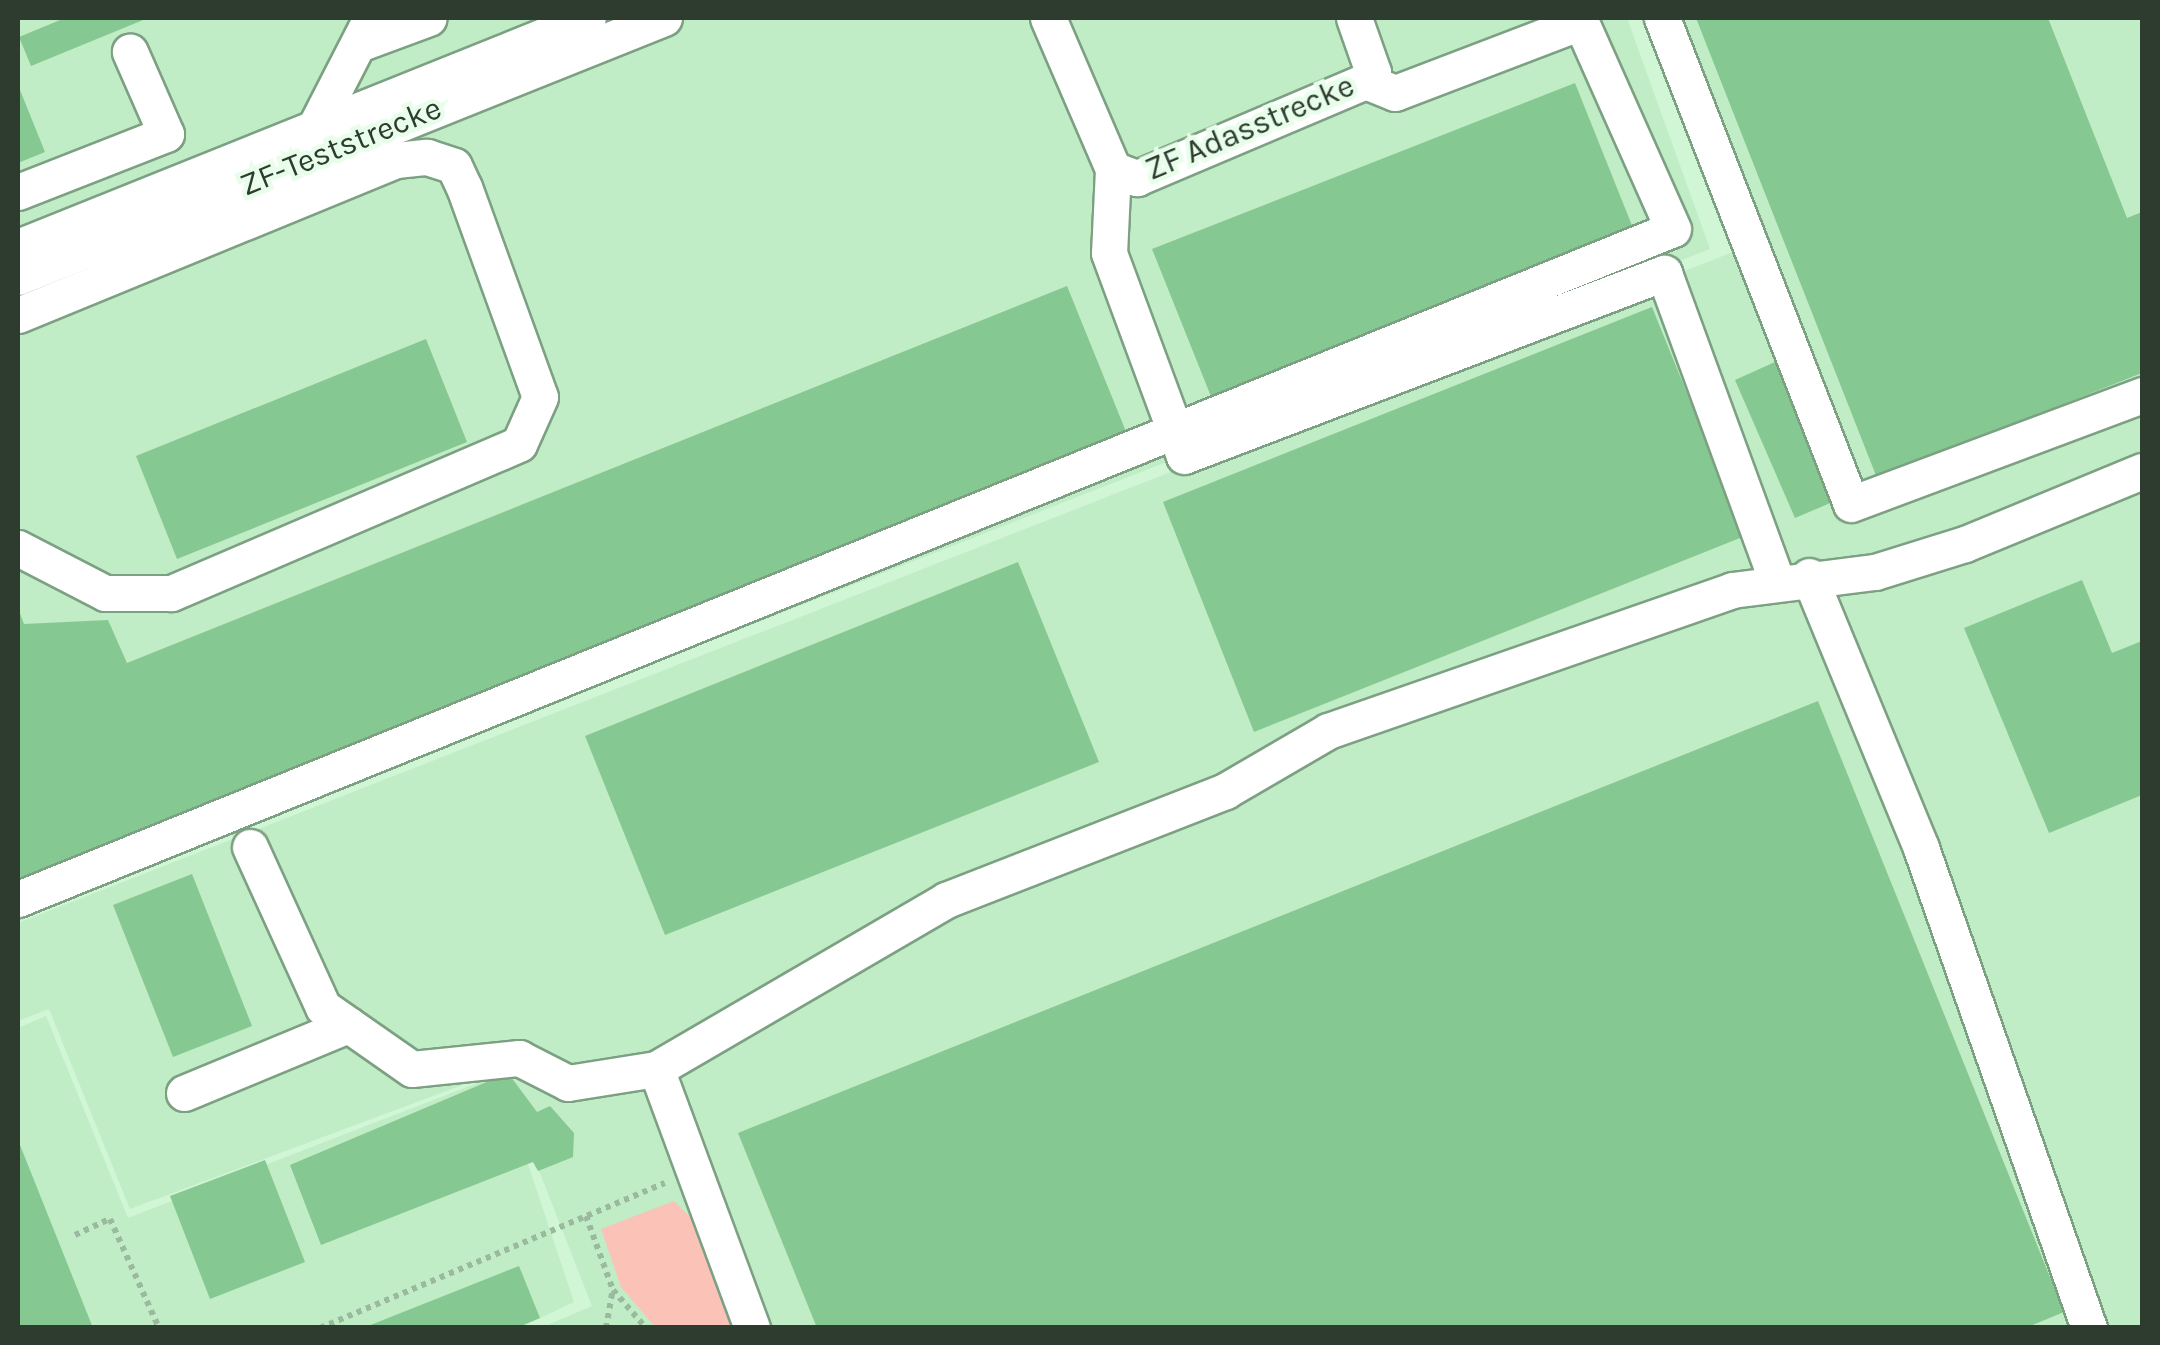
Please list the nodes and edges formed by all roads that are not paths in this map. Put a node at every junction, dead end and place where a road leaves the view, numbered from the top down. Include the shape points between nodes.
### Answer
1 (429, 18) edge
2 (588, 18) edge
3 (664, 18) edge
4 (1048, 18) edge
5 (1354, 18) edge
6 (1662, 18) edge
7 (372, 26) edge
8 (130, 52) dead end
9 (1365, 82) junction
10 (315, 127) junction
11 (1113, 169) junction
12 (18, 192) edge
13 (18, 247) edge
14 (18, 277) edge
15 (18, 316) edge
16 (2142, 395) edge
17 (1174, 431) junction
18 (2142, 471) edge
19 (18, 548) edge
20 (1793, 579) junction
21 (250, 847) dead end
22 (18, 899) edge
23 (348, 1025) junction
24 (656, 1069) junction
25 (184, 1094) dead end
26 (752, 1328) edge
27 (2089, 1328) edge

1 - 7 lane
2 - 10 lane, ZF-Teststrecke
3 - 14 lane, ZF-Teststrecke
4 - 11 lane, ZF Adasstrecke
5 - 9 lane, ZF Adasstrecke via 1373,72
6 - 16 lane via 1851,504
7 - 10 lane
8 - 12 lane via 166,134
9 - 11 lane, ZF Adasstrecke via 1149,174
9 - 17 lane via 1394,93 1581,22 1673,229
10 - 13 lane, ZF-Teststrecke
11 - 17 lane via 1109,253
15 - 19 lane via 396,160 426,156 459,177 540,397 519,444 171,592 104,592
17 - 20 lane via 1184,456 1664,273
17 - 22 lane
18 - 20 lane via 1910,561
20 - 24 lane via 1581,638 1328,731 1225,791 946,900
20 - 27 lane via 1921,848
21 - 23 lane via 322,1008
23 - 24 lane via 412,1069 520,1058 568,1082
23 - 25 lane
24 - 26 lane

